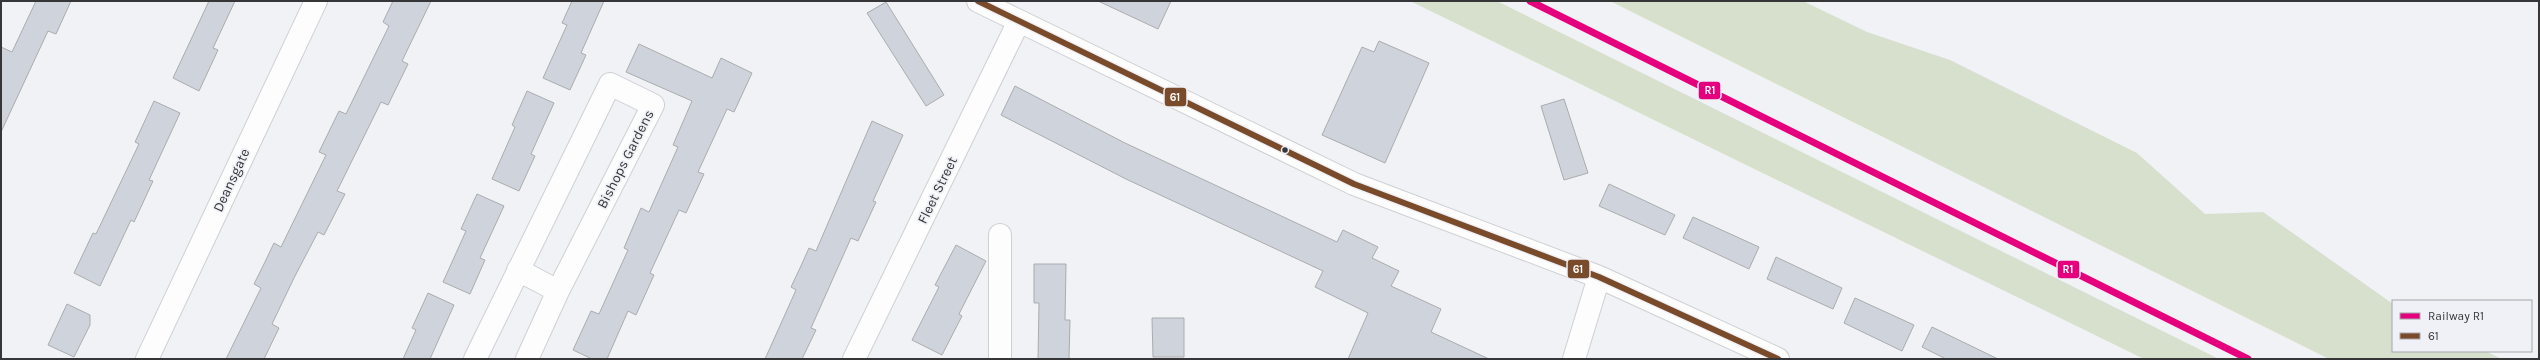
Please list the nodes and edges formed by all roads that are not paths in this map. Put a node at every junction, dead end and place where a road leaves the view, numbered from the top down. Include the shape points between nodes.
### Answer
1 (316, 1) edge
2 (978, 1) edge
3 (1020, 21) junction
4 (1000, 235) dead end
5 (518, 270) junction
6 (1599, 277) junction
7 (558, 291) junction
8 (147, 359) edge
9 (475, 359) edge
10 (527, 359) edge
11 (854, 359) edge
12 (1000, 359) edge
13 (1574, 359) edge
14 (1778, 359) edge

1 - 8 street, Deansgate
2 - 3 street
3 - 6 street via 1354,184
3 - 11 street, Fleet Street
4 - 12 street
5 - 7 street
5 - 7 street, Bishops Gardens via 610,84 653,105
5 - 9 street, Bishops Gardens
6 - 13 street
6 - 14 street
7 - 10 street, Bishops Gardens

